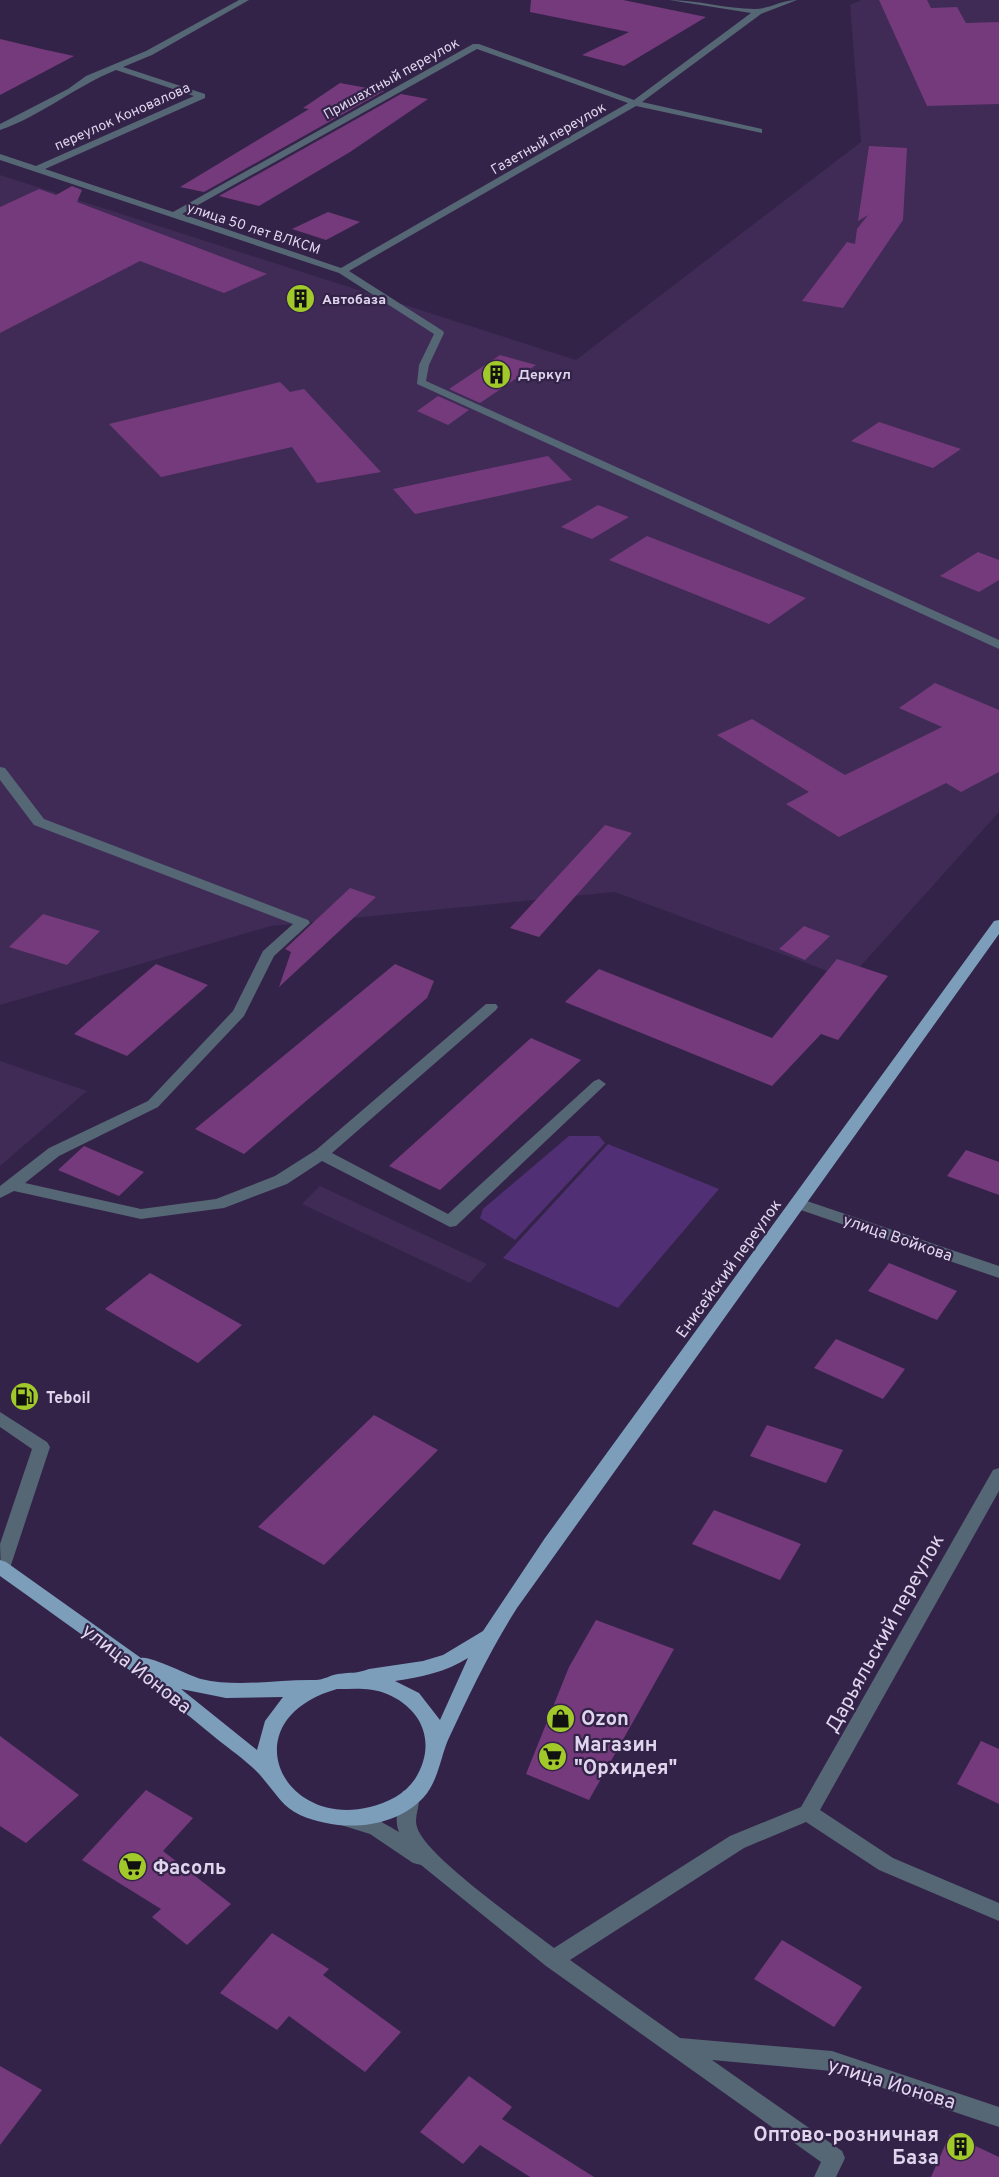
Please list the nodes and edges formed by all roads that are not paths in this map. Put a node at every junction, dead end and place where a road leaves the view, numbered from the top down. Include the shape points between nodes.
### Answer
1 (245, 0) edge
2 (673, 0) edge
3 (793, 0) edge
4 (758, 12) junction
5 (116, 67) junction
6 (635, 104) junction
7 (0, 127) edge
8 (759, 131) dead end
9 (0, 157) edge
10 (37, 169) junction
11 (172, 216) junction
12 (342, 271) junction
13 (999, 645) edge
14 (0, 771) edge
15 (999, 924) edge
16 (491, 1007) dead end
17 (599, 1084) dead end
18 (321, 1154) junction
19 (6, 1189) edge
20 (798, 1203) junction
21 (999, 1272) edge
22 (0, 1418) edge
23 (999, 1475) edge
24 (1, 1567) edge
25 (87, 1629) junction
26 (489, 1636) junction
27 (355, 1678) junction
28 (323, 1684) junction
29 (436, 1747) junction
30 (271, 1774) junction
31 (410, 1797) junction
32 (808, 1813) junction
33 (348, 1819) junction
34 (440, 1870) junction
35 (999, 1912) edge
36 (553, 1960) junction
37 (675, 2047) junction
38 (999, 2117) edge
39 (825, 2177) edge

1 - 5 street
2 - 4 street
3 - 4 street
4 - 6 street, Газетный переулок
5 - 7 street
5 - 10 street, переулок Коновалова via 202,96
6 - 8 street, Пришахтный переулок
6 - 11 street, Пришахтный переулок via 476,46
6 - 12 street, Газетный переулок
9 - 10 street, улица 50 лет ВЛКСМ
10 - 11 street, улица 50 лет ВЛКСМ
11 - 12 street, улица 50 лет ВЛКСМ
12 - 13 street, улица 50 лет ВЛКСМ via 439,333 423,365 421,382
14 - 19 street via 39,822 303,923 268,954 239,1013 153,1104 54,1152
15 - 20 main road, Енисейский переулок
16 - 18 street
17 - 18 street via 450,1222
18 - 19 street via 280,1180 218,1204 141,1214
20 - 21 street, улица Войкова
20 - 26 main road, Енисейский переулок
22 - 24 street via 41,1447
23 - 32 street, Дарьяльский переулок
24 - 25 main road, улица Ионова
25 - 28 main road via 172,1680 212,1689 264,1692
25 - 30 main road, улица Ионова via 237,1743
26 - 27 main road via 450,1660 423,1669
26 - 29 main road
27 - 28 main road
27 - 29 main road via 386,1684 413,1698 431,1720
28 - 30 main road via 295,1698 275,1720 267,1747
29 - 31 main road via 430,1774
30 - 33 main road via 288,1797 315,1813
31 - 33 main road via 381,1813
31 - 34 street via 406,1827 423,1855
32 - 35 street via 886,1864
32 - 36 street via 737,1842
33 - 34 street via 376,1828
34 - 36 street
36 - 37 street
37 - 38 street, улица Ионова via 832,2061
37 - 39 street via 834,2158

